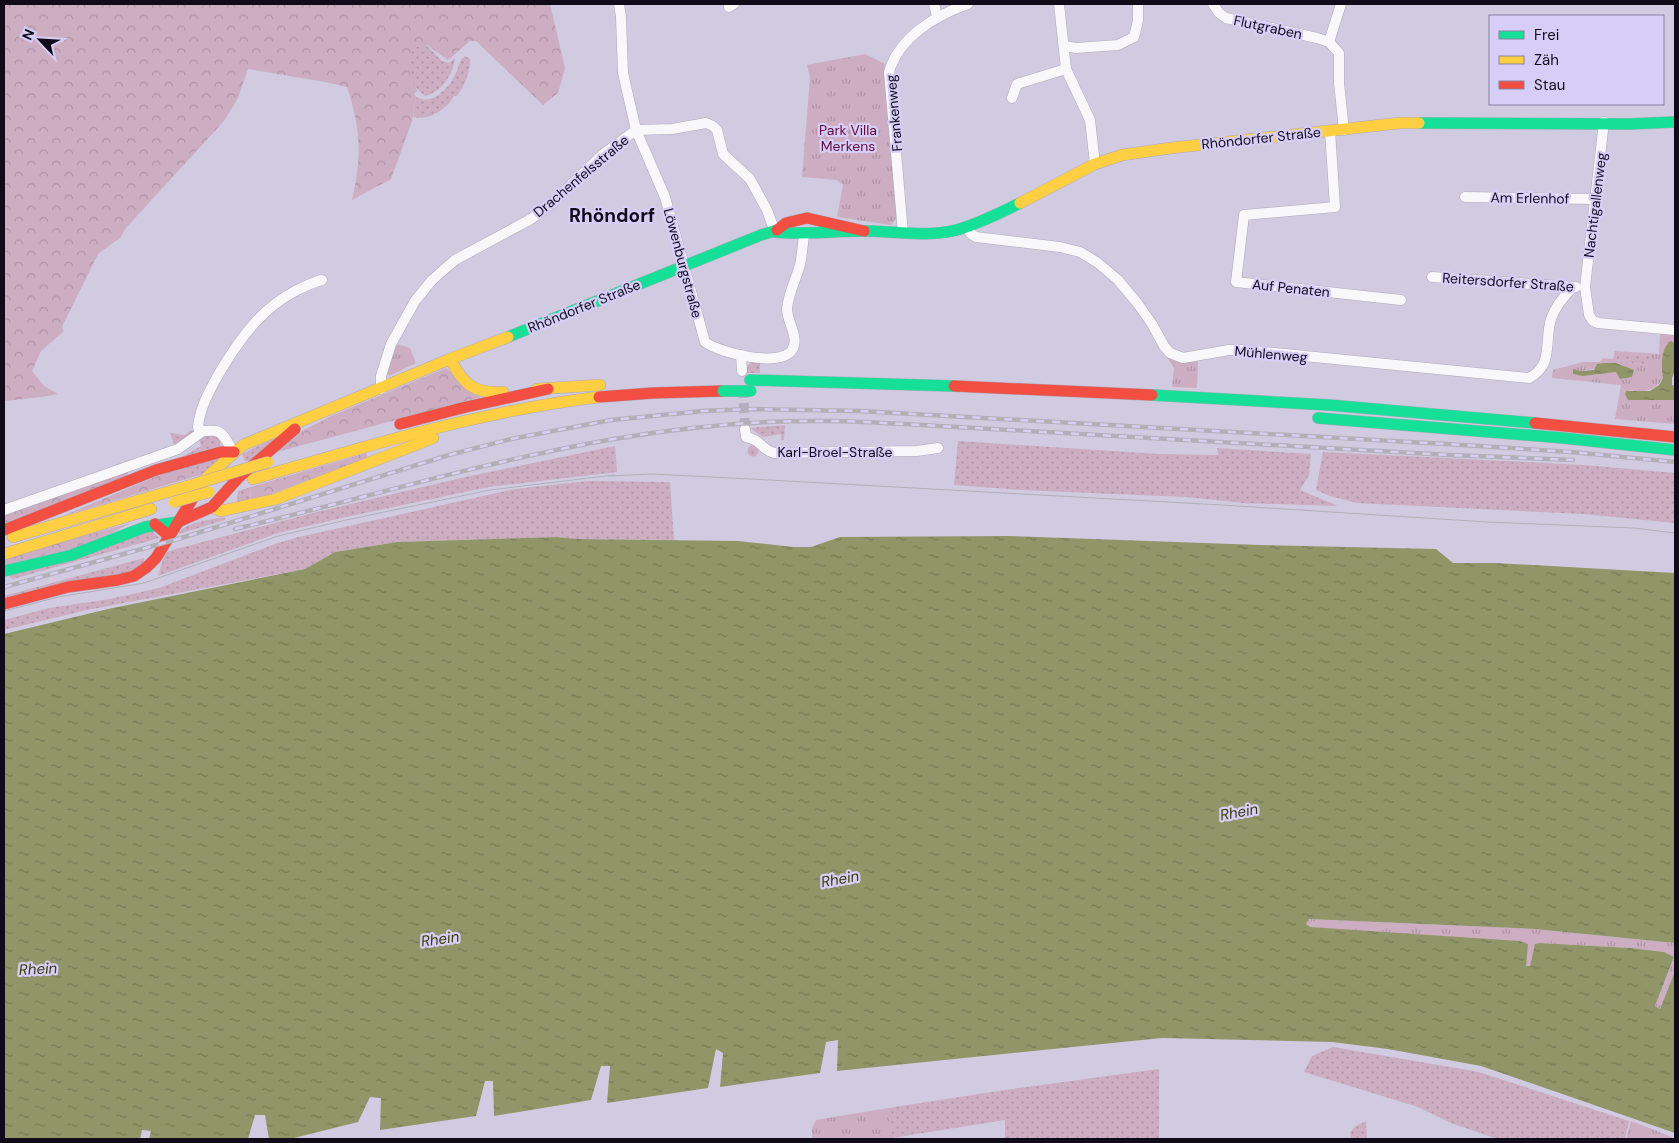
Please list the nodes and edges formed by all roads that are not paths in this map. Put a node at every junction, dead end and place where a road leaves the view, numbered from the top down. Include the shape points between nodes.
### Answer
1 (619, 4) edge
2 (934, 4) edge
3 (968, 4) edge
4 (1059, 4) edge
5 (1138, 4) edge
6 (1213, 4) edge
7 (1341, 4) edge
8 (938, 16) junction
9 (1330, 42) junction
10 (1065, 46) junction
11 (1066, 69) junction
12 (1012, 98) dead end
13 (1604, 122) junction
14 (1675, 122) edge
15 (636, 130) junction
16 (1344, 130) junction
17 (1330, 131) junction
18 (1095, 164) junction
19 (1465, 196) dead end
20 (1596, 199) junction
21 (795, 220) junction
22 (969, 227) junction
23 (864, 231) junction
24 (775, 232) junction
25 (902, 233) junction
26 (801, 234) junction
27 (685, 265) junction
28 (1432, 277) dead end
29 (322, 280) dead end
30 (1573, 287) junction
31 (1585, 287) junction
32 (1401, 300) dead end
33 (1675, 330) edge
34 (741, 355) junction
35 (450, 359) junction
36 (748, 381) junction
37 (615, 384) dead end
38 (382, 389) junction
39 (548, 389) junction
40 (1226, 411) dead end
41 (506, 412) junction
42 (1303, 416) dead end
43 (307, 420) junction
44 (386, 428) dead end
45 (745, 429) tunnel mouth
46 (204, 431) junction
47 (1675, 437) edge
48 (938, 448) dead end
49 (1675, 450) edge
50 (234, 452) junction
51 (273, 461) dead end
52 (208, 476) junction
53 (238, 477) junction
54 (212, 507) junction
55 (4, 510) edge
56 (178, 522) junction
57 (156, 524) junction
58 (4, 530) edge
59 (169, 536) junction
60 (4, 540) edge
61 (4, 554) edge
62 (4, 571) edge
63 (4, 604) edge

1 - 15 street, Löwenburgstraße via 622,73
2 - 8 street
3 - 8 street, Frankenweg
4 - 10 street
5 - 10 street via 1134,36 1118,45
6 - 9 street, Flutgraben via 1226,18
7 - 9 street
8 - 25 street, Frankenweg via 902,49 889,72
9 - 16 street via 1339,53
10 - 11 street
11 - 12 street via 1017,84
11 - 18 street via 1090,120
13 - 14 main road, Rhöndorfer Straße
13 - 16 main road, Rhöndorfer Straße via 1400,123
13 - 20 street, Nachtigallenweg
15 - 24 street, Drachenfelsstraße via 713,126 723,154 750,179
15 - 27 street, Löwenburgstraße via 665,197
15 - 38 street, Drachenfelsstraße via 602,155 531,219 455,260 432,280 415,301 391,344 381,376
16 - 17 main road, Rhöndorfer Straße
17 - 18 main road, Rhöndorfer Straße via 1171,148 1122,155
17 - 32 street, Auf Penaten via 1335,207 1244,215 1236,282
18 - 22 main road, Rhöndorfer Straße
19 - 20 street, Am Erlenhof
20 - 31 street, Nachtigallenweg
21 - 23 main road, Rhöndorfer Straße via 807,218
21 - 24 main road, Rhöndorfer Straße
21 - 26 main road via 792,228
22 - 25 main road, Rhöndorfer Straße via 939,233
22 - 30 street, Mühlenweg via 976,238 1060,247 1080,252 1098,263 1118,280 1148,317 1170,353 1183,358 1243,350 1529,378 1538,374 1546,360 1551,319 1563,297
23 - 25 main road, Rhöndorfer Straße
23 - 26 main road, Rhöndorfer Straße
24 - 26 main road, Rhöndorfer Straße
24 - 27 main road, Rhöndorfer Straße
26 - 34 street via 800,263 787,308 794,346 780,358
27 - 34 street, Löwenburgstraße via 705,342
27 - 35 main road, Rhöndorfer Straße
28 - 30 street, Reitersdorfer Straße
29 - 46 street via 278,301 250,327 222,368 202,408 198,428
30 - 31 street, Reitersdorfer Straße
31 - 33 street, Nachtigallenweg via 1589,316 1593,321
34 - 36 street
35 - 38 main road, Rhöndorfer Straße
35 - 39 main road via 457,374 477,390 495,393 528,388
36 - 40 main road
36 - 41 main road via 584,399
36 - 47 main road via 1180,396 1562,424
37 - 39 main road
38 - 43 main road, Rhöndorfer Straße
39 - 44 main road
41 - 54 main road via 276,498 221,511
41 - 61 main road, bridge via 407,434
42 - 49 main road
43 - 50 main road, Rhöndorfer Straße via 263,436
43 - 53 main road, Rhöndorfer Straße
45 - 48 street, Karl-Broel-Straße via 746,437 759,441 765,450 774,453 917,452
46 - 50 street via 213,430 223,435
46 - 55 street via 178,449
50 - 52 main road, Rhöndorfer Straße
50 - 53 main road via 240,466
50 - 58 main road via 221,452 156,470
51 - 60 main road, bridge
52 - 54 main road via 204,490
52 - 56 main road, Rhöndorfer Straße
53 - 54 main road, Rhöndorfer Straße
54 - 56 main road, Rhöndorfer Straße
56 - 57 main road
56 - 59 main road, Rhöndorfer Straße
57 - 59 main road
57 - 62 main road via 63,558
59 - 63 main road, Rhöndorfer Straße via 156,558 134,576

